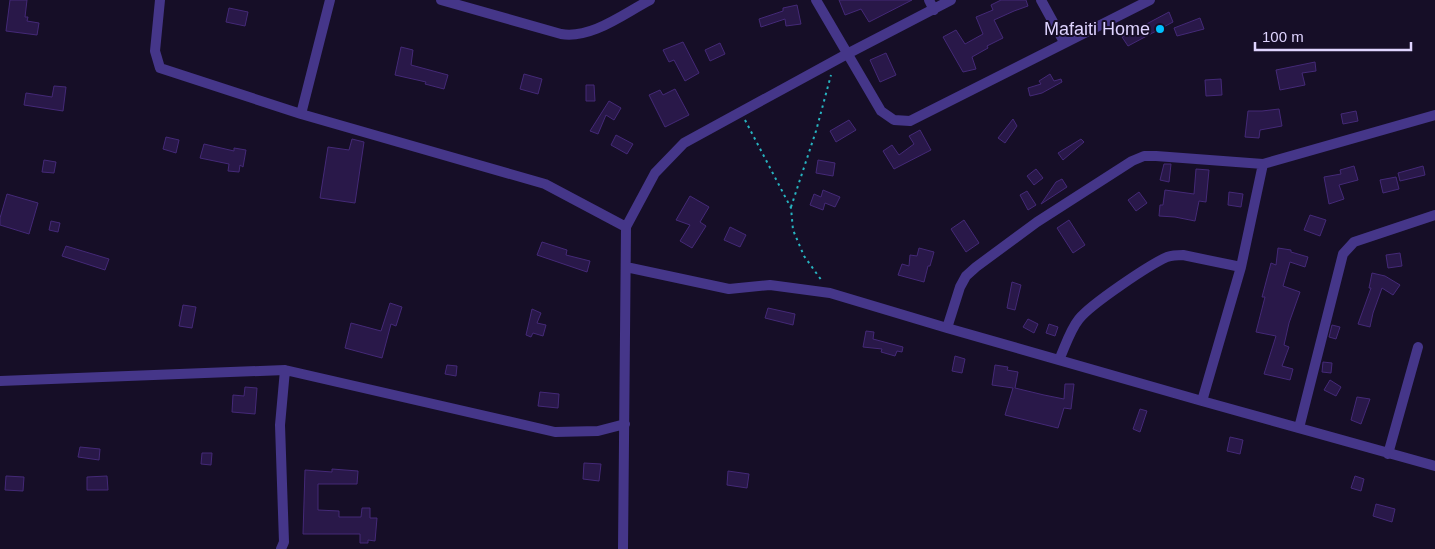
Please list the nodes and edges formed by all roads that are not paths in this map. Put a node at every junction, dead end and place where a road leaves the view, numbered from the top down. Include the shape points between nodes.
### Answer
1 (160, 0) edge
2 (330, 0) edge
3 (442, 0) edge
4 (650, 0) edge
5 (816, 0) edge
6 (929, 0) edge
7 (952, 0) edge
8 (1041, 0) edge
9 (1150, 0) edge
10 (934, 10) junction
11 (1064, 42) junction
12 (847, 54) junction
13 (301, 114) junction
14 (1435, 115) edge
15 (1263, 164) junction
16 (1435, 215) edge
17 (626, 227) junction
18 (626, 267) junction
19 (1241, 267) junction
20 (946, 328) junction
21 (1418, 347) dead end
22 (1059, 360) junction
23 (285, 370) junction
24 (0, 381) edge
25 (1202, 401) junction
26 (625, 424) junction
27 (1299, 428) junction
28 (1388, 454) junction
29 (1435, 466) edge
30 (281, 549) edge
31 (624, 549) edge

1 - 13 street via 155,50 160,68
2 - 13 street
3 - 4 street via 574,36 595,30
5 - 12 street
6 - 10 street
7 - 10 street
8 - 11 street
9 - 11 street
10 - 12 street
11 - 12 street via 910,121 894,120 881,112
12 - 17 street via 684,143 655,173
13 - 17 street via 545,184
14 - 15 street
15 - 19 street
15 - 20 street via 1156,156 1132,161 1037,222 976,267 960,287
16 - 27 street via 1354,242 1343,254
17 - 18 street
18 - 20 street via 728,289 770,286 830,293
18 - 26 street
19 - 22 street via 1182,255 1165,258 1091,307 1077,321
19 - 25 street
20 - 22 street
21 - 28 street
22 - 25 street
23 - 24 street
23 - 26 street via 555,432 598,431
23 - 30 street via 280,425 284,542
25 - 27 street
26 - 31 street
27 - 28 street
28 - 29 street

